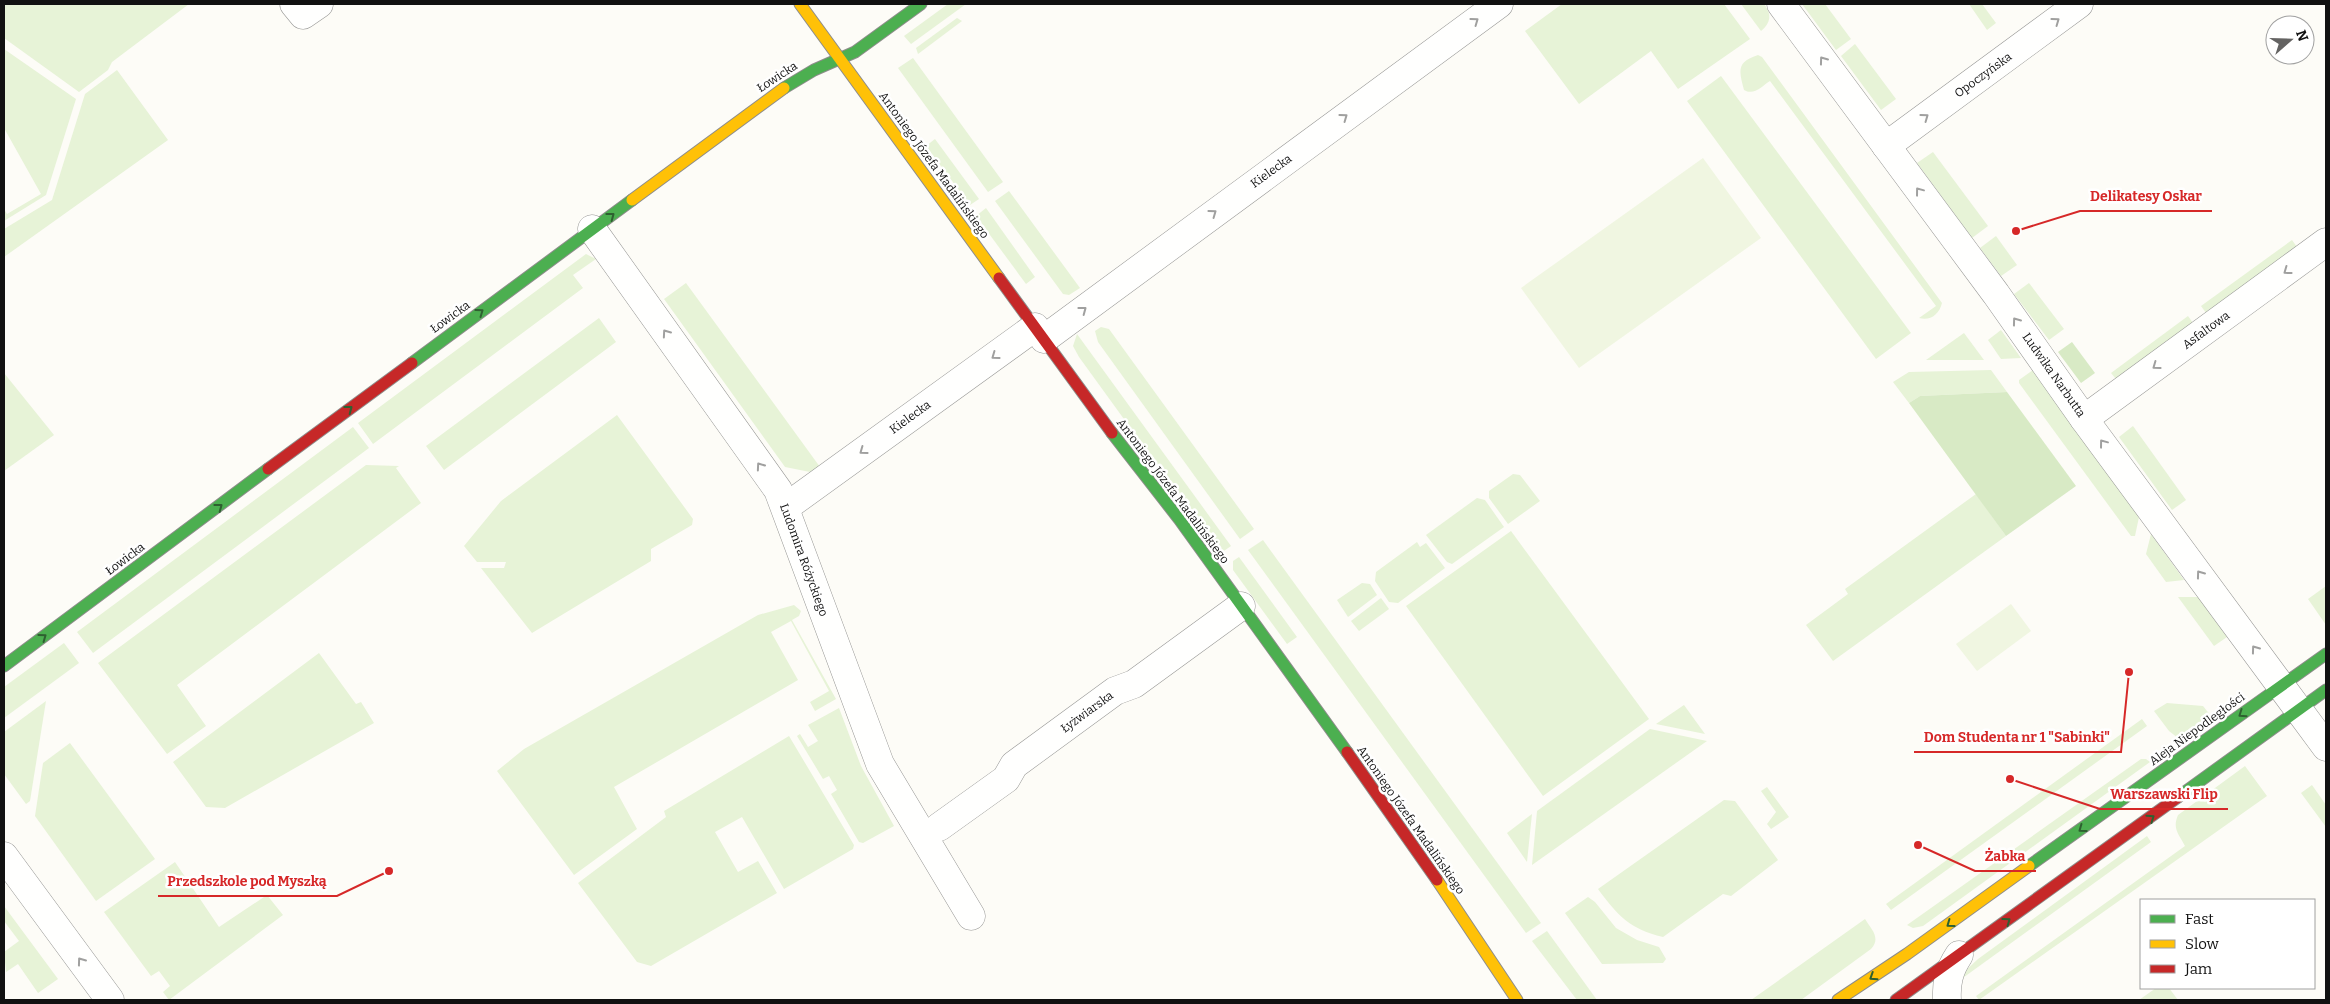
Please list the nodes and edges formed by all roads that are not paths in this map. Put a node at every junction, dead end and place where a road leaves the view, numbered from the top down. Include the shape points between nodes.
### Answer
1 (800, 4) edge
2 (921, 4) edge
3 (1499, 4) edge
4 (1781, 4) edge
5 (2080, 4) edge
6 (840, 58) junction
7 (1886, 146) junction
8 (592, 230) junction
9 (2326, 242) edge
10 (1039, 333) junction
11 (2084, 418) junction
12 (786, 507) junction
13 (1241, 606) junction
14 (2326, 654) edge
15 (4, 666) edge
16 (2282, 686) junction
17 (2326, 690) edge
18 (2299, 710) junction
19 (2326, 747) edge
20 (939, 827) dead end
21 (4, 856) edge
22 (971, 916) dead end
23 (1959, 955) junction
24 (110, 1000) edge
25 (1517, 1000) edge
26 (1838, 1000) edge
27 (1896, 1000) edge
28 (1947, 1000) edge

1 - 6 street, Antoniego Józefa Madalińskiego
2 - 6 street, Łowicka via 855,52
10 -> 3 street, Kielecka
7 -> 4 street, Ludwika Narbutta
7 -> 5 street, Opoczyńska
8 -> 6 street, Łowicka via 771,96
6 - 10 street, Antoniego Józefa Madalińskiego
11 -> 7 street, Ludwika Narbutta via 2002,301
12 -> 8 street, Ludomira Różyckiego via 778,490
15 -> 8 street, Łowicka
9 -> 11 street, Asfaltowa
10 -> 12 street, Kielecka
10 - 13 street, Antoniego Józefa Madalińskiego via 1143,475 1180,519
16 -> 11 street, Ludwika Narbutta
12 - 22 street, Ludomira Różyckiego via 880,764
13 - 20 street, Łyżwiarska via 1134,684 1115,691 1022,759 1006,778
13 - 25 street, Antoniego Józefa Madalińskiego via 1409,838
14 - 16 street, Aleja Niepodległości
16 - 18 street, Ludwika Narbutta
16 -> 26 street, Aleja Niepodległości
17 - 18 street
18 - 19 street, Ludwika Narbutta
23 -> 18 street
24 -> 21 street
23 - 27 street
23 - 28 street via 1951,967

